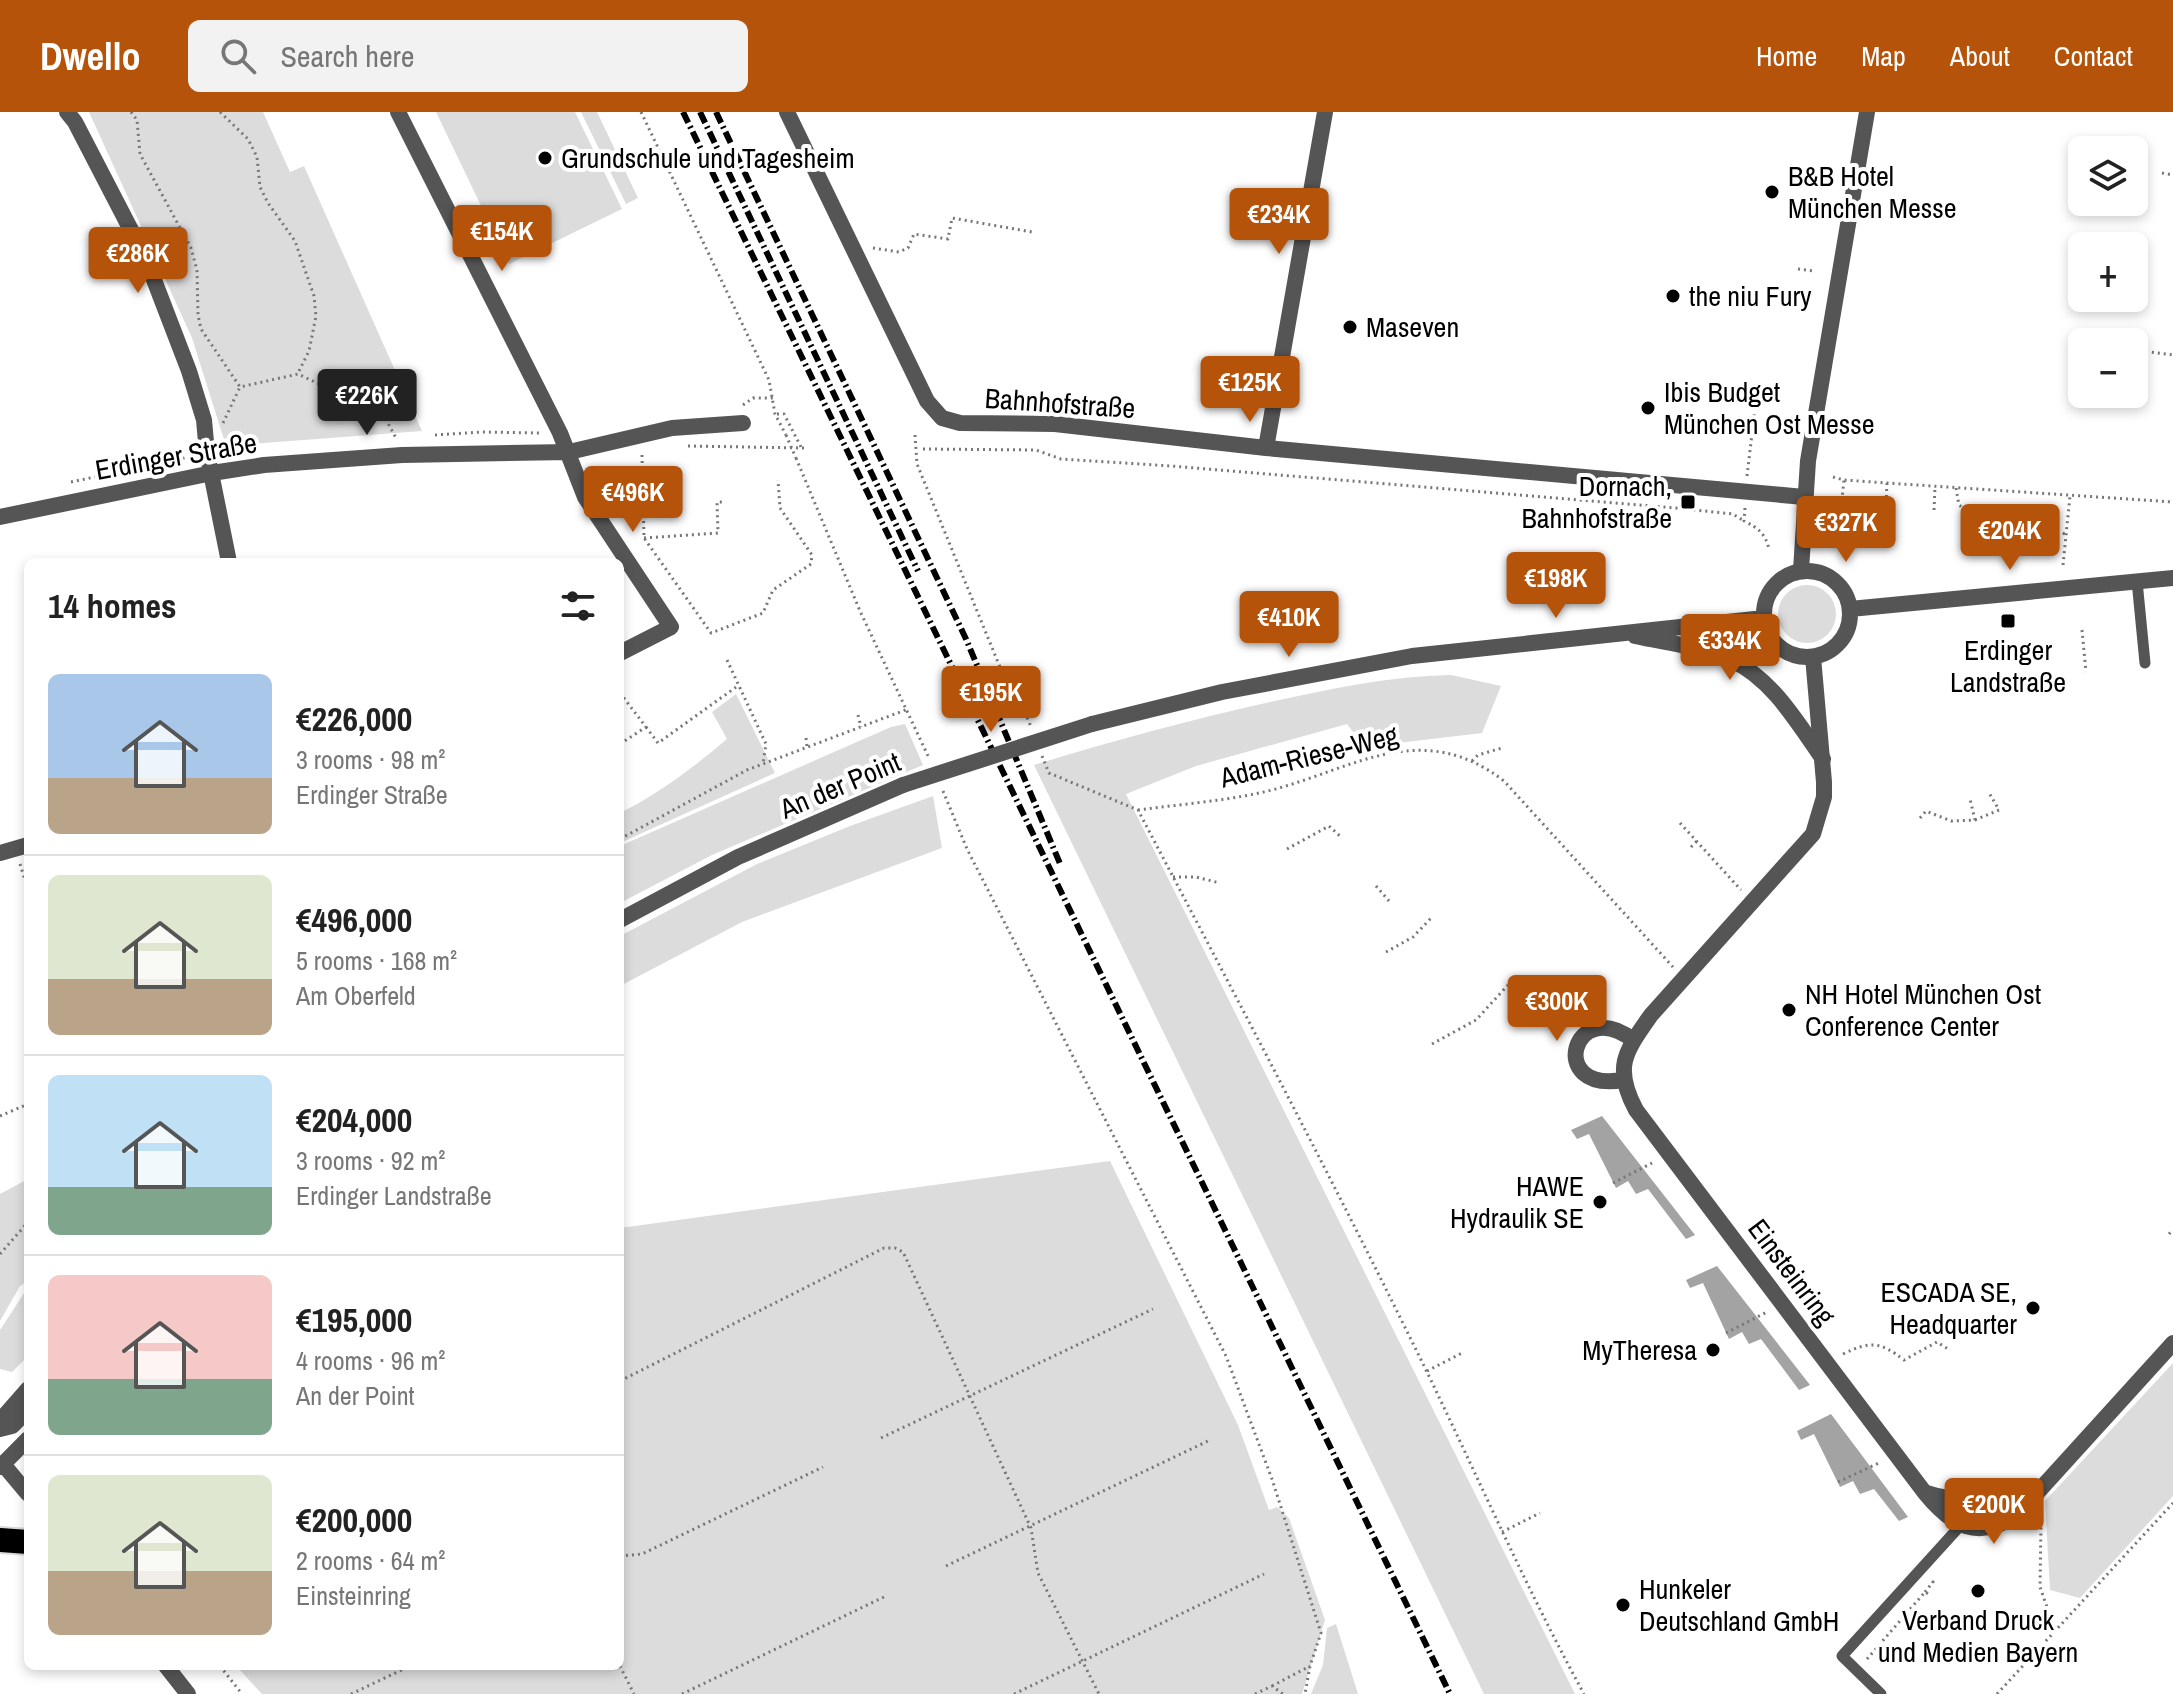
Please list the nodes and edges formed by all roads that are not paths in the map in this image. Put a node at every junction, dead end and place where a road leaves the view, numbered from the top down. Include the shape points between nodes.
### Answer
1 (67, 112) edge
2 (398, 112) edge
3 (787, 112) edge
4 (1325, 112) edge
5 (1867, 112) edge
6 (741, 416) road end
7 (1266, 448) junction
8 (569, 452) junction
9 (212, 473) junction
10 (1804, 497) junction
11 (0, 517) edge
12 (228, 558) edge
13 (1801, 570) junction
14 (2173, 578) edge
15 (2137, 581) junction
16 (1850, 609) junction
17 (1764, 618) junction
18 (1622, 633) junction
19 (624, 651) edge
20 (1813, 657) junction
21 (2145, 663) dead end
22 (1823, 759) junction
23 (624, 918) edge
24 (1633, 1040) junction
25 (1623, 1080) junction
26 (2173, 1343) edge
27 (24, 1394) edge
28 (24, 1414) edge
29 (0, 1421) edge
30 (0, 1429) edge
31 (24, 1443) edge
32 (1, 1465) edge
33 (24, 1490) edge
34 (1925, 1493) junction
35 (2035, 1494) junction
36 (1960, 1526) junction
37 (0, 1540) edge
38 (24, 1542) edge
39 (169, 1670) edge
40 (188, 1694) edge
41 (1881, 1694) edge

1 - 9 street via 146,259 189,371
2 - 8 street
3 - 7 street, Bahnhofstraße via 927,401 942,418 960,423 1055,424
4 - 7 street
5 - 10 street
6 - 8 street, Erdinger Straße
7 - 10 street, Bahnhofstraße
8 - 9 street, Erdinger Straße via 402,455
8 - 19 street via 585,497 671,627
9 - 11 street, Erdinger Straße
9 - 12 street
10 - 13 street
13 - 16 street via 1834,579
13 - 17 street via 1773,587
14 - 15 street
15 - 16 street
15 - 21 lane
16 - 20 street via 1842,641
17 - 18 street, An der Point
17 - 20 street via 1781,648
18 - 22 street via 1735,661 1768,686
18 - 23 street, An der Point, bridge via 1412,656 1222,692 1092,724 903,785 738,857
20 - 22 street
22 - 24 street via 1824,797 1813,834
24 - 25 street via 1622,1065
24 - 25 street via 1601,1027 1587,1032 1576,1051 1578,1066 1587,1077
25 - 34 street, Einsteinring via 1636,1110
26 - 35 street
27 - 29 street
28 - 30 street
31 - 32 street
32 - 33 street
34 - 35 street via 1945,1500
34 - 36 street, Einsteinring
35 - 36 street via 2005,1523
36 - 41 lane via 1842,1656
37 - 38 highway
39 - 40 street

